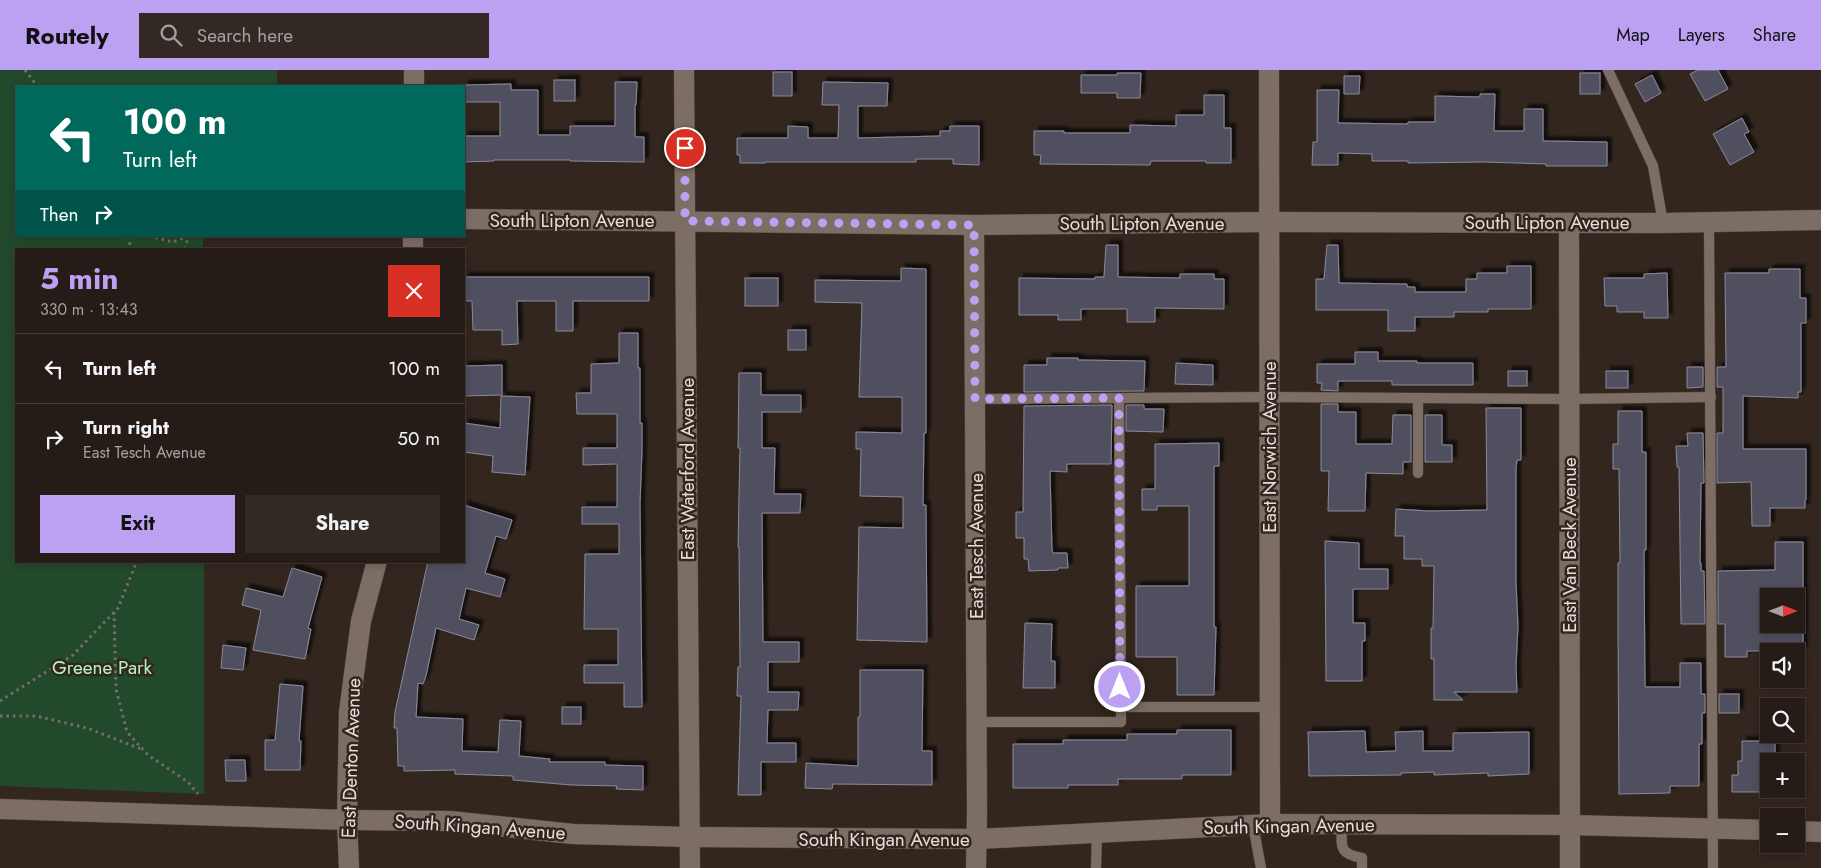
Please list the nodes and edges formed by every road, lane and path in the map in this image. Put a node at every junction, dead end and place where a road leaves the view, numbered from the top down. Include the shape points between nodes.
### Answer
1 (25, 70) edge
2 (414, 70) edge
3 (684, 70) edge
4 (1269, 70) edge
5 (1608, 70) edge
6 (36, 85) edge
7 (414, 85) edge
8 (465, 219) edge
9 (1821, 220) edge
10 (685, 221) junction
11 (1270, 222) junction
12 (1569, 222) junction
13 (1663, 222) junction
14 (1709, 222) junction
15 (974, 225) junction
16 (152, 237) edge
17 (186, 237) edge
18 (1119, 398) junction
19 (1268, 398) junction
20 (1418, 398) junction
21 (1711, 398) junction
22 (975, 399) junction
23 (1569, 399) junction
24 (1418, 473) dead end
25 (136, 563) edge
26 (376, 563) edge
27 (114, 612) junction
28 (0, 701) edge
29 (1121, 707) junction
30 (1270, 707) junction
31 (0, 716) edge
32 (977, 722) junction
33 (144, 750) junction
34 (198, 794) dead end
35 (0, 808) edge
36 (347, 820) junction
37 (1261, 824) junction
38 (1342, 824) junction
39 (1570, 825) junction
40 (1713, 829) junction
41 (1760, 830) edge
42 (1805, 831) edge
43 (1821, 832) edge
44 (1097, 833) junction
45 (690, 837) junction
46 (977, 839) junction
47 (349, 868) edge
48 (690, 868) edge
49 (976, 868) edge
50 (1096, 868) edge
51 (1261, 868) edge
52 (1362, 868) edge
53 (1570, 868) edge
54 (1713, 868) edge

1 - 6 path
2 - 7 street
3 - 10 street, East Waterford Avenue
4 - 11 street, East Norwich Avenue
5 - 13 lane via 1653,166
8 - 10 street, South Lipton Avenue
9 - 14 street, South Lipton Avenue
10 - 15 street, South Lipton Avenue
10 - 45 street, East Waterford Avenue
11 - 12 street, South Lipton Avenue
11 - 15 street, South Lipton Avenue
11 - 19 street, East Norwich Avenue
12 - 13 street, South Lipton Avenue
12 - 23 street, East Van Beck Avenue
13 - 14 street, South Lipton Avenue
14 - 21 lane
15 - 22 street, East Tesch Avenue
16 - 17 path via 173,242
18 - 19 lane
18 - 22 lane
18 - 29 lane
19 - 20 lane
19 - 30 street, East Norwich Avenue
20 - 23 lane
20 - 24 lane
21 - 23 lane
21 - 40 lane
22 - 32 street, East Tesch Avenue
23 - 39 street, East Van Beck Avenue
25 - 27 path
26 - 36 street, East Denton Avenue via 361,621 349,712
27 - 28 path via 73,655
27 - 33 path via 116,690 127,732
29 - 30 lane
29 - 32 lane via 1121,722
30 - 37 street, East Norwich Avenue
31 - 33 path via 36,716 87,728
32 - 46 street, East Tesch Avenue
33 - 34 path via 188,782
35 - 36 street, South Kingan Avenue
36 - 45 street, South Kingan Avenue via 450,821 573,834
36 - 47 street, East Denton Avenue
37 - 38 street, South Kingan Avenue
37 - 44 street, South Kingan Avenue
37 - 51 lane
38 - 39 street, South Kingan Avenue
38 - 52 lane via 1342,848 1348,855 1362,858
39 - 40 street, South Kingan Avenue
39 - 53 street, East Van Beck Avenue
40 - 41 street, South Kingan Avenue
40 - 54 lane
42 - 43 street
44 - 46 street, South Kingan Avenue
44 - 50 lane
45 - 46 street, South Kingan Avenue
45 - 48 street, East Waterford Avenue
46 - 49 street, East Tesch Avenue

